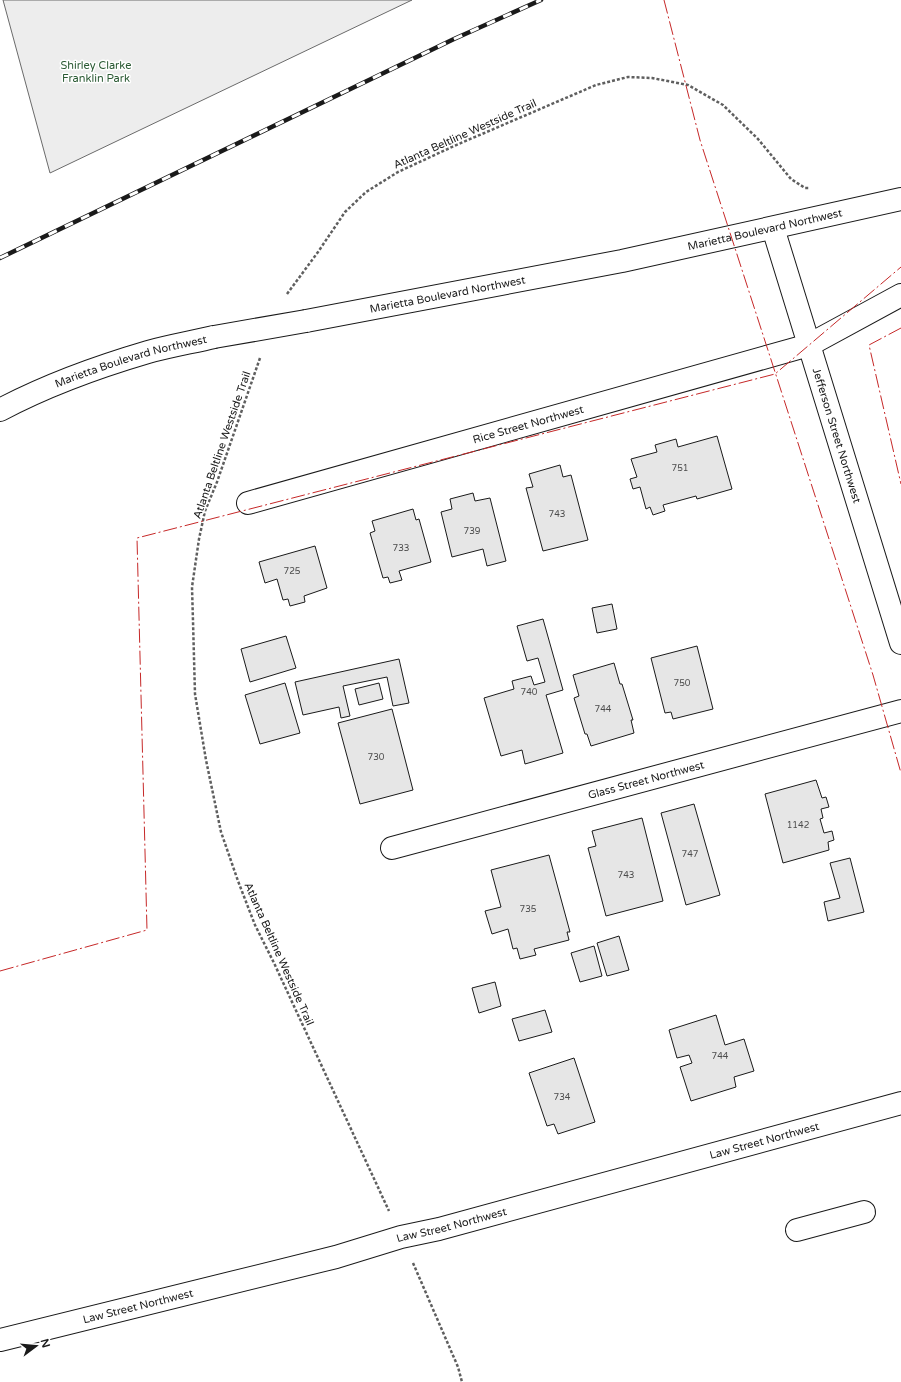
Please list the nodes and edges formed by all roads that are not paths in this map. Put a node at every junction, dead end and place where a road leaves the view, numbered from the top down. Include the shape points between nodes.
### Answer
1 (901, 198) edge
2 (773, 228) junction
3 (901, 295) edge
4 (809, 345) junction
5 (0, 410) edge
6 (248, 503) dead end
7 (901, 643) edge
8 (901, 711) edge
9 (392, 848) dead end
10 (901, 1103) edge
11 (864, 1212) dead end
12 (797, 1230) dead end
13 (0, 1340) edge

1 - 2 street, Marietta Boulevard Northwest
2 - 4 street, Jefferson Street Northwest
2 - 5 street, Marietta Boulevard Northwest, bridge via 622,261 214,337 150,352 80,374
3 - 4 street, Rice Street Northwest
4 - 6 street, Rice Street Northwest
4 - 7 street, Jefferson Street Northwest
8 - 9 street, Glass Street Northwest
10 - 13 street, Law Street Northwest via 447,1227 401,1237 336,1257
11 - 12 street

